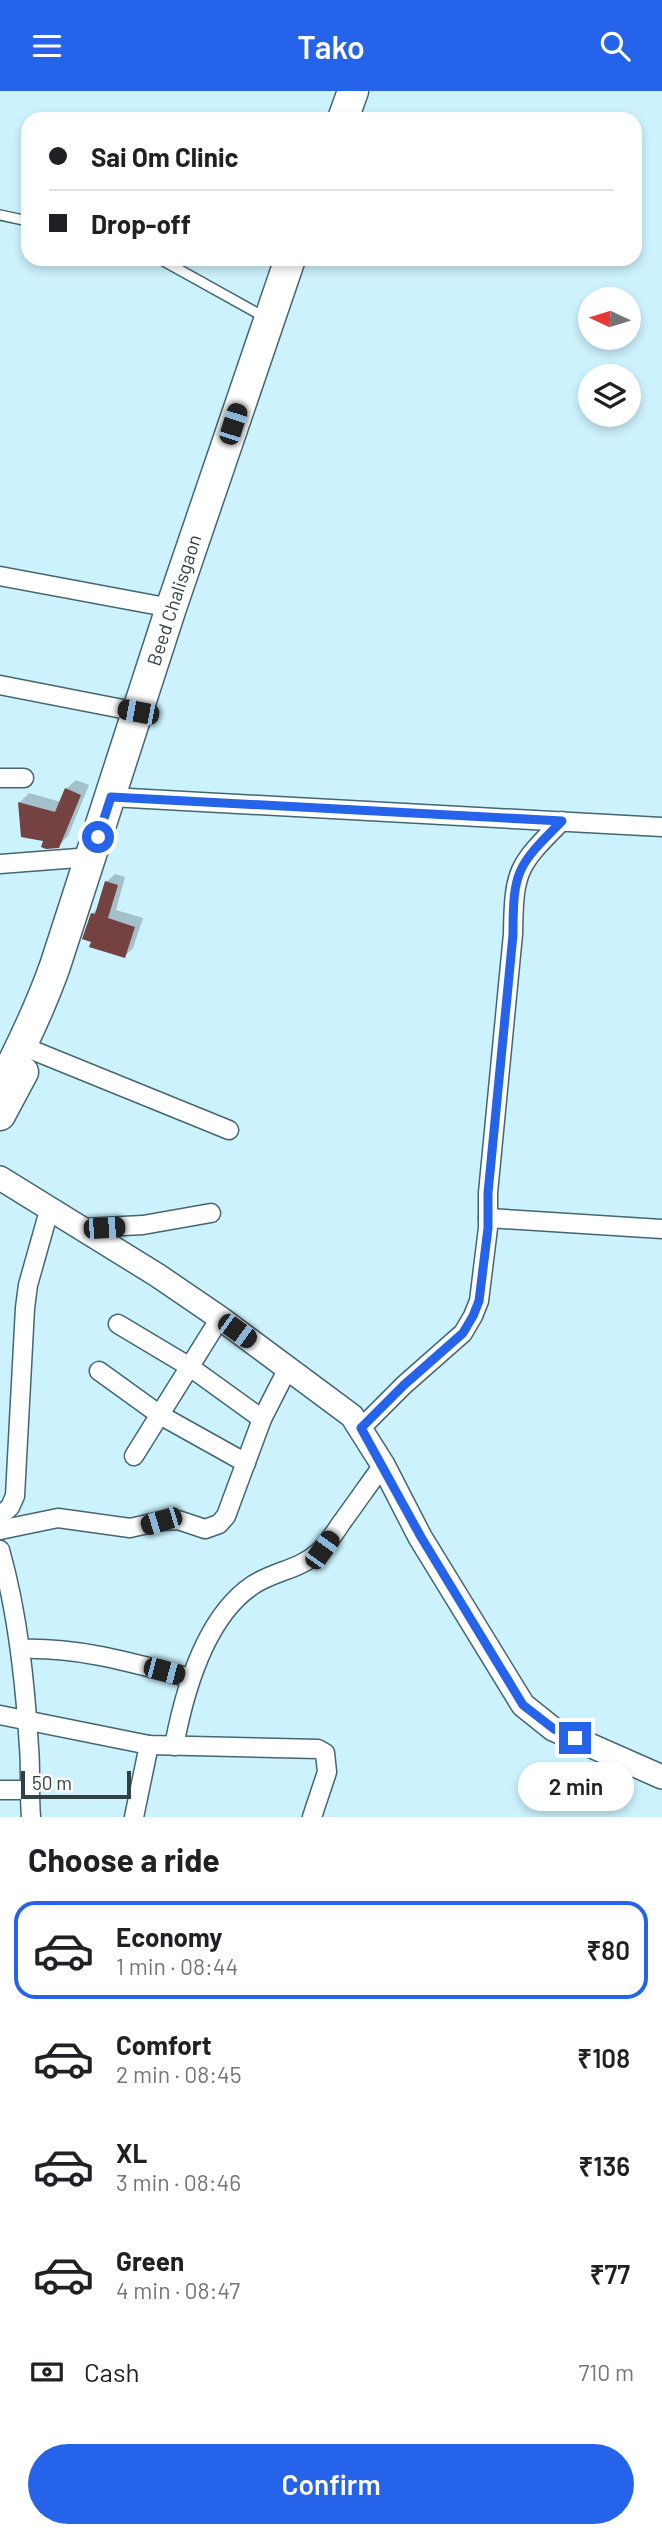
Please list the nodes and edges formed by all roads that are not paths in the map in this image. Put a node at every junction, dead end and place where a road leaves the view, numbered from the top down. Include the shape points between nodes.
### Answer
1 (353, 91) edge
2 (346, 112) edge
3 (0, 215) edge
4 (21, 220) edge
5 (173, 266) edge
6 (287, 266) edge
7 (268, 319) junction
8 (0, 576) edge
9 (171, 608) junction
10 (0, 685) edge
11 (138, 712) junction
12 (0, 778) edge
13 (24, 778) dead end
14 (111, 797) junction
15 (562, 821) junction
16 (662, 827) edge
17 (91, 857) junction
18 (0, 864) edge
19 (33, 1036) junction
20 (0, 1088) edge
21 (0, 1115) edge
22 (229, 1130) dead end
23 (0, 1178) edge
24 (50, 1207) junction
25 (211, 1213) dead end
26 (488, 1218) junction
27 (85, 1229) junction
28 (662, 1229) edge
29 (220, 1318) junction
30 (118, 1324) dead end
31 (190, 1367) junction
32 (288, 1368) junction
33 (99, 1371) dead end
34 (160, 1415) junction
35 (262, 1419) junction
36 (361, 1428) junction
37 (134, 1456) dead end
38 (246, 1463) junction
39 (383, 1465) junction
40 (0, 1516) edge
41 (0, 1530) edge
42 (0, 1550) edge
43 (20, 1649) junction
44 (190, 1678) junction
45 (0, 1715) edge
46 (27, 1720) junction
47 (149, 1745) junction
48 (174, 1746) junction
49 (662, 1777) edge
50 (0, 1790) edge
51 (30, 1790) junction
52 (31, 1817) edge
53 (134, 1817) edge
54 (312, 1817) edge

1 - 2 highway
3 - 4 lane
5 - 7 lane
6 - 7 highway, Beed Chalisgaon
7 - 9 highway, Beed Chalisgaon
8 - 9 street
9 - 11 highway, Beed Chalisgaon
10 - 11 street
11 - 14 highway, Beed Chalisgaon
12 - 13 street
14 - 15 street
14 - 17 highway, Beed Chalisgaon
15 - 16 street
15 - 26 street via 528,855 513,895
17 - 18 street
17 - 19 highway, Beed Chalisgaon
19 - 20 highway, Beed Chalisgaon via 25,1035
19 - 21 highway, Beed Chalisgaon via 17,1086
19 - 22 street
23 - 24 street
24 - 27 street
24 - 40 street via 25,1308 15,1496
25 - 27 street via 155,1224
26 - 28 street
26 - 36 street via 479,1301 463,1333
27 - 29 street
29 - 31 street
29 - 32 street
30 - 31 street
31 - 34 street
31 - 35 street
32 - 35 street
32 - 36 street via 352,1416
33 - 34 street
34 - 37 street
34 - 38 street
35 - 38 street
36 - 39 street
38 - 41 street via 226,1517 211,1528 168,1520 130,1528 58,1518
39 - 44 street via 322,1550 242,1593 208,1640
39 - 49 street via 523,1705 554,1729
42 - 43 street
43 - 44 street via 71,1650
43 - 46 street
44 - 48 street
45 - 46 street
46 - 47 street
46 - 51 street
47 - 48 street
47 - 53 street
48 - 54 street via 318,1749 325,1753 327,1773
50 - 51 street
51 - 52 street

